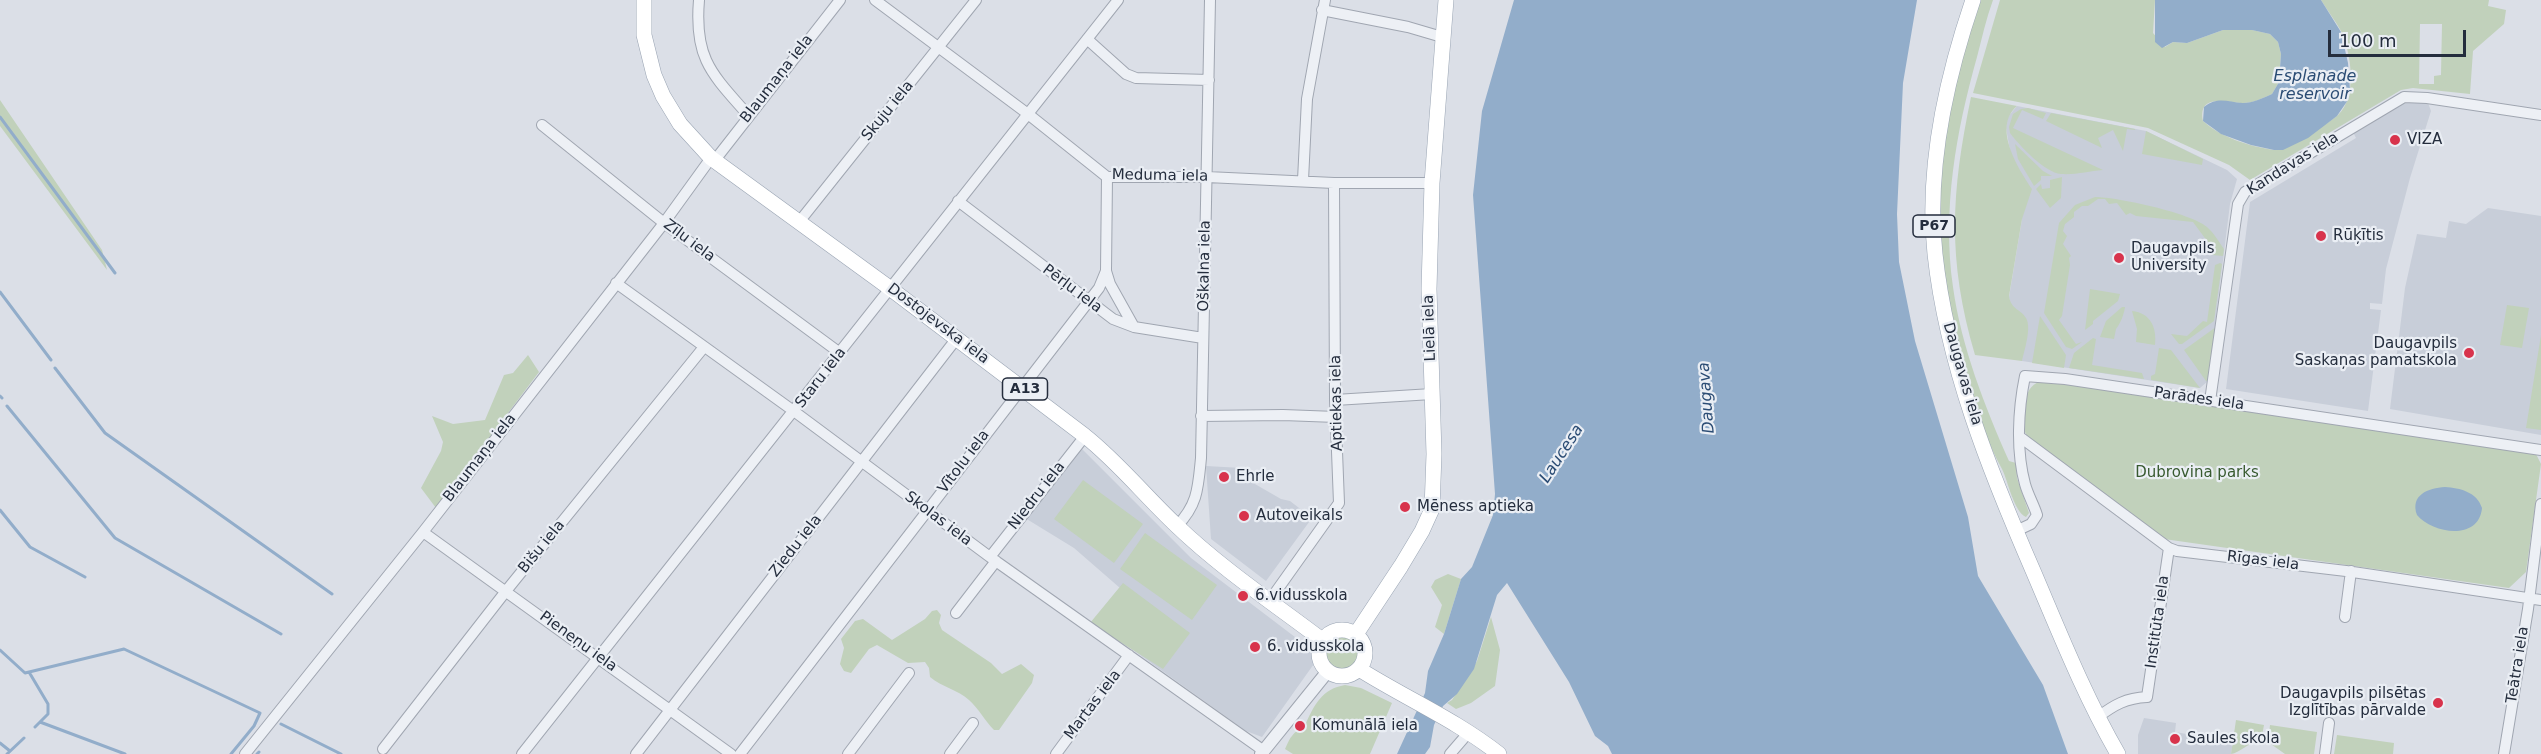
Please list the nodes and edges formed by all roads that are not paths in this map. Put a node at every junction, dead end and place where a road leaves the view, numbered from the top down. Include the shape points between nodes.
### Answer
1 (644, 0) edge
2 (699, 0) edge
3 (840, 0) edge
4 (875, 0) edge
5 (976, 0) edge
6 (1118, 0) edge
7 (1210, 0) edge
8 (1446, 0) edge
9 (1973, 0) edge
10 (1324, 5) edge
11 (1442, 37) junction
12 (1087, 39) junction
13 (938, 49) junction
14 (1209, 80) junction
15 (1028, 114) junction
16 (748, 115) junction
17 (2541, 115) edge
18 (542, 125) dead end
19 (713, 159) junction
20 (1107, 177) junction
21 (1207, 177) junction
22 (1303, 180) junction
23 (1334, 183) junction
24 (1431, 183) junction
25 (958, 201) junction
26 (799, 222) junction
27 (664, 223) junction
28 (1106, 271) junction
29 (616, 283) junction
30 (891, 289) junction
31 (1089, 302) junction
32 (1134, 327) junction
33 (957, 338) junction
34 (1203, 338) junction
35 (704, 347) junction
36 (840, 353) junction
37 (1022, 387) junction
38 (1432, 394) junction
39 (1335, 400) junction
40 (2210, 401) junction
41 (795, 412) junction
42 (1201, 416) junction
43 (1336, 417) junction
44 (1085, 436) junction
45 (2020, 437) junction
46 (2541, 450) edge
47 (862, 462) junction
48 (2541, 504) edge
49 (928, 511) junction
50 (1177, 526) junction
51 (2016, 531) junction
52 (423, 532) junction
53 (2169, 548) junction
54 (993, 559) junction
55 (2351, 572) junction
56 (506, 591) junction
57 (2528, 598) junction
58 (1270, 600) junction
59 (2541, 600) edge
60 (956, 613) dead end
61 (2345, 617) dead end
62 (1356, 634) junction
63 (1323, 640) junction
64 (1130, 655) junction
65 (600, 657) junction
66 (1359, 669) junction
67 (1328, 671) junction
68 (909, 673) dead end
69 (669, 709) junction
70 (972, 723) dead end
71 (2101, 723) junction
72 (2329, 723) dead end
73 (1469, 732) junction
74 (383, 749) dead end
75 (1263, 752) edge
76 (245, 754) edge
77 (522, 754) edge
78 (636, 754) edge
79 (731, 754) edge
80 (740, 754) edge
81 (848, 754) edge
82 (950, 754) edge
83 (1056, 754) edge
84 (1450, 754) edge
85 (1499, 754) edge
86 (2107, 754) edge
87 (2118, 754) edge
88 (2325, 754) edge
89 (2504, 754) edge

1 - 19 main road, A13 via 644,35 658,85 680,124
2 - 16 street via 705,63
3 - 16 street, Blaumaņa iela
4 - 13 street, Meduma iela
5 - 13 street, Skuju iela
6 - 12 street, Staru iela
7 - 14 street, Oškalna iela
8 - 11 main road, Lielā iela
9 - 51 main road, Daugavas iela / P67 via 1940,137 1934,202 1935,252 1942,303 1965,391
10 - 11 street
10 - 22 street via 1307,99
11 - 24 main road, Lielā iela
12 - 14 street via 1126,74 1147,80
12 - 15 street, Staru iela
13 - 15 street, Meduma iela
13 - 26 street, Skuju iela
14 - 21 street, Oškalna iela
15 - 20 street, Meduma iela
15 - 25 street, Staru iela
16 - 19 street, Blaumaņa iela
17 - 40 street, Kandavas iela via 2412,97 2399,100 2245,192 2238,204
18 - 27 street, Zīļu iela
19 - 26 main road, Dostojevska iela / A13
19 - 27 street, Blaumaņa iela
20 - 21 street, Meduma iela
20 - 28 street, Vītolu iela
21 - 22 street, Meduma iela
21 - 34 street, Oškalna iela
22 - 23 street, Meduma iela
23 - 24 street, Meduma iela
23 - 39 street, Aptiekas iela
24 - 38 main road, Lielā iela
25 - 30 street, Staru iela
25 - 31 street, Pērļu iela
26 - 30 main road, Dostojevska iela / A13
27 - 29 street, Blaumaņa iela
27 - 36 street, Zīļu iela
28 - 31 street, Vītolu iela
28 - 32 street
29 - 35 street, Skolas iela
29 - 52 street, Blaumaņa iela
30 - 33 main road, Dostojevska iela / A13
30 - 36 street, Staru iela
31 - 32 street, Pērļu iela via 1113,319
31 - 37 street, Vītolu iela
32 - 34 street, Pērļu iela
33 - 37 main road, Dostojevska iela / A13
33 - 47 street, Ziedu iela
34 - 42 street, Oškalna iela
35 - 41 street, Skolas iela
35 - 56 street, Bišu iela
36 - 41 street, Staru iela
37 - 44 main road, Dostojevska iela / A13
37 - 49 street, Vītolu iela
38 - 39 street
38 - 62 main road, Lielā iela via 1432,509
39 - 43 street, Aptiekas iela
40 - 45 street, Parādes iela via 2025,376
40 - 46 street, Parādes iela
41 - 47 street, Skolas iela
41 - 65 street, Staru iela
42 - 43 street
42 - 50 street, Oškalna iela via 1195,502
43 - 58 street, Aptiekas iela via 1339,503
44 - 50 main road, Dostojevska iela / A13 via 1113,458
44 - 54 street, Niedru iela
45 - 51 street, Parādes iela via 2022,471 2037,515 2031,524
45 - 53 street, Rīgas iela
47 - 49 street, Skolas iela
47 - 69 street, Ziedu iela
48 - 57 street, Teātra iela
49 - 54 street, Skolas iela
49 - 80 street, Vītolu iela
50 - 58 main road, Dostojevska iela / A13
51 - 71 main road, Daugavas iela / P67
52 - 56 street, Pieneņu iela
52 - 76 street, Blaumaņa iela
53 - 55 street, Rīgas iela
53 - 71 street, Institūta iela via 2147,697 2118,703
54 - 60 street, Niedru iela
54 - 64 street, Skolas iela
55 - 57 street, Rīgas iela
55 - 61 street
56 - 65 street, Pieneņu iela
56 - 74 street, Bišu iela
57 - 59 street, Rīgas iela
57 - 89 street, Teātra iela
58 - 63 main road, Dostojevska iela / A13
62 - 63 main road via 1342,629
62 - 66 main road via 1365,647
63 - 67 main road via 1318,653
64 - 75 street, Skolas iela
64 - 83 street, Martas iela
65 - 69 street, Pieneņu iela
65 - 77 street, Staru iela
66 - 67 main road via 1347,676
66 - 73 main road
67 - 75 street
68 - 81 street
69 - 78 street, Ziedu iela
69 - 79 street, Pieneņu iela
70 - 82 street
71 - 86 main road, Daugavas iela / P67 via 2101,741
71 - 87 main road, Daugavas iela / P67
72 - 88 street
73 - 84 street
73 - 85 main road

